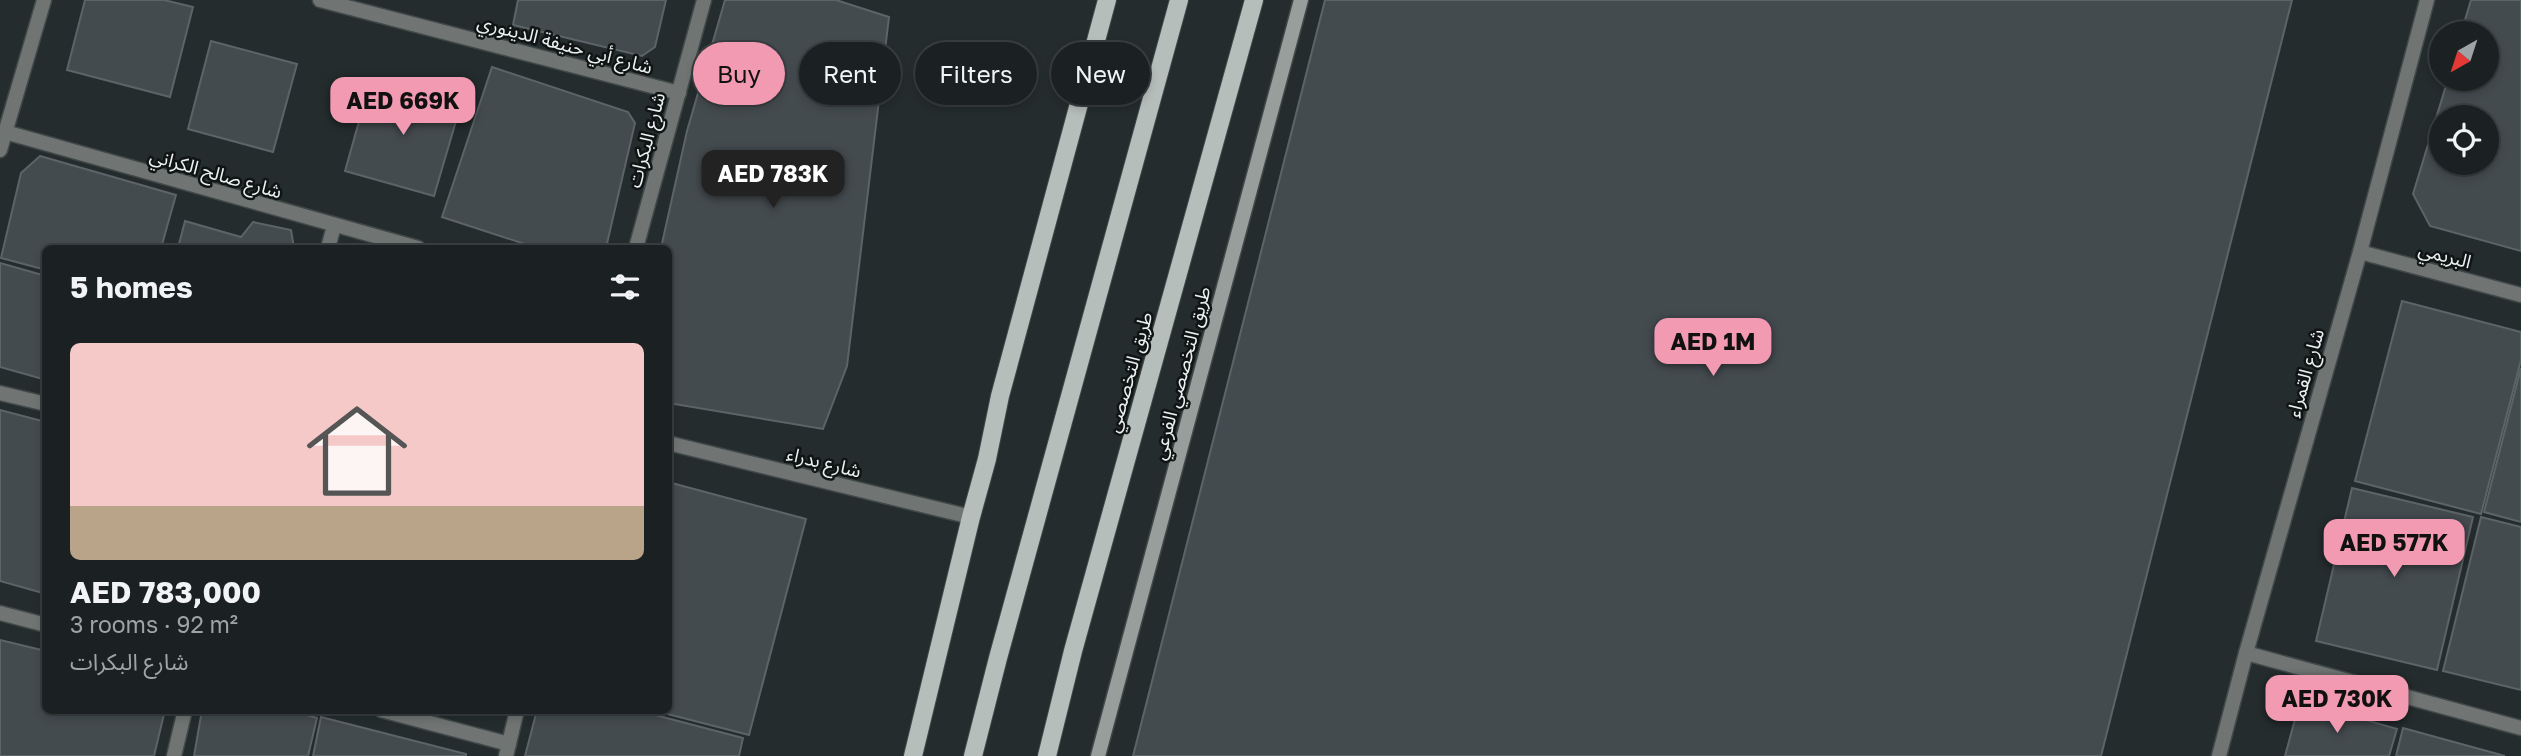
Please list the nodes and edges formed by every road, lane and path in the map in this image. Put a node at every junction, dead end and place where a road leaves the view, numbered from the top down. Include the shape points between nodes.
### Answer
1 (44, 0) edge
2 (320, 0) edge
3 (704, 0) edge
4 (1107, 0) edge
5 (1179, 0) edge
6 (1254, 0) edge
7 (1301, 0) edge
8 (2427, 0) edge
9 (365, 6) edge
10 (679, 93) junction
11 (5, 132) junction
12 (0, 150) edge
13 (334, 226) junction
14 (329, 245) edge
15 (407, 245) edge
16 (637, 245) edge
17 (2360, 252) junction
18 (2521, 295) edge
19 (0, 393) edge
20 (42, 403) edge
21 (672, 444) edge
22 (971, 517) junction
23 (0, 613) edge
24 (42, 624) edge
25 (2246, 653) junction
26 (184, 714) edge
27 (394, 714) edge
28 (516, 714) edge
29 (2521, 728) edge
30 (508, 750) edge
31 (174, 756) edge
32 (913, 756) edge
33 (973, 756) edge
34 (1047, 756) edge
35 (1098, 756) edge
36 (2219, 756) edge

1 - 11 street
2 - 9 street, شارع أبي حنيفة الدينوري
3 - 10 street, شارع البكرات
4 - 22 main road
5 - 33 main road
6 - 34 main road, طريق التخصصي
7 - 35 street, طريق التخصصي الفرعي
8 - 17 street, شارع القمراء
9 - 10 street, شارع أبي حنيفة الدينوري
10 - 16 street, شارع البكرات
11 - 12 street
11 - 13 street, شارع صالح الكراني
13 - 14 street
13 - 15 street, شارع صالح الكراني
17 - 18 street, البريمي
17 - 25 street, شارع القمراء
19 - 20 street
21 - 22 street, شارع بدراء
22 - 32 main road
23 - 24 street
25 - 29 street
25 - 36 street, شارع القمراء
26 - 31 street
27 - 30 street
28 - 30 street

